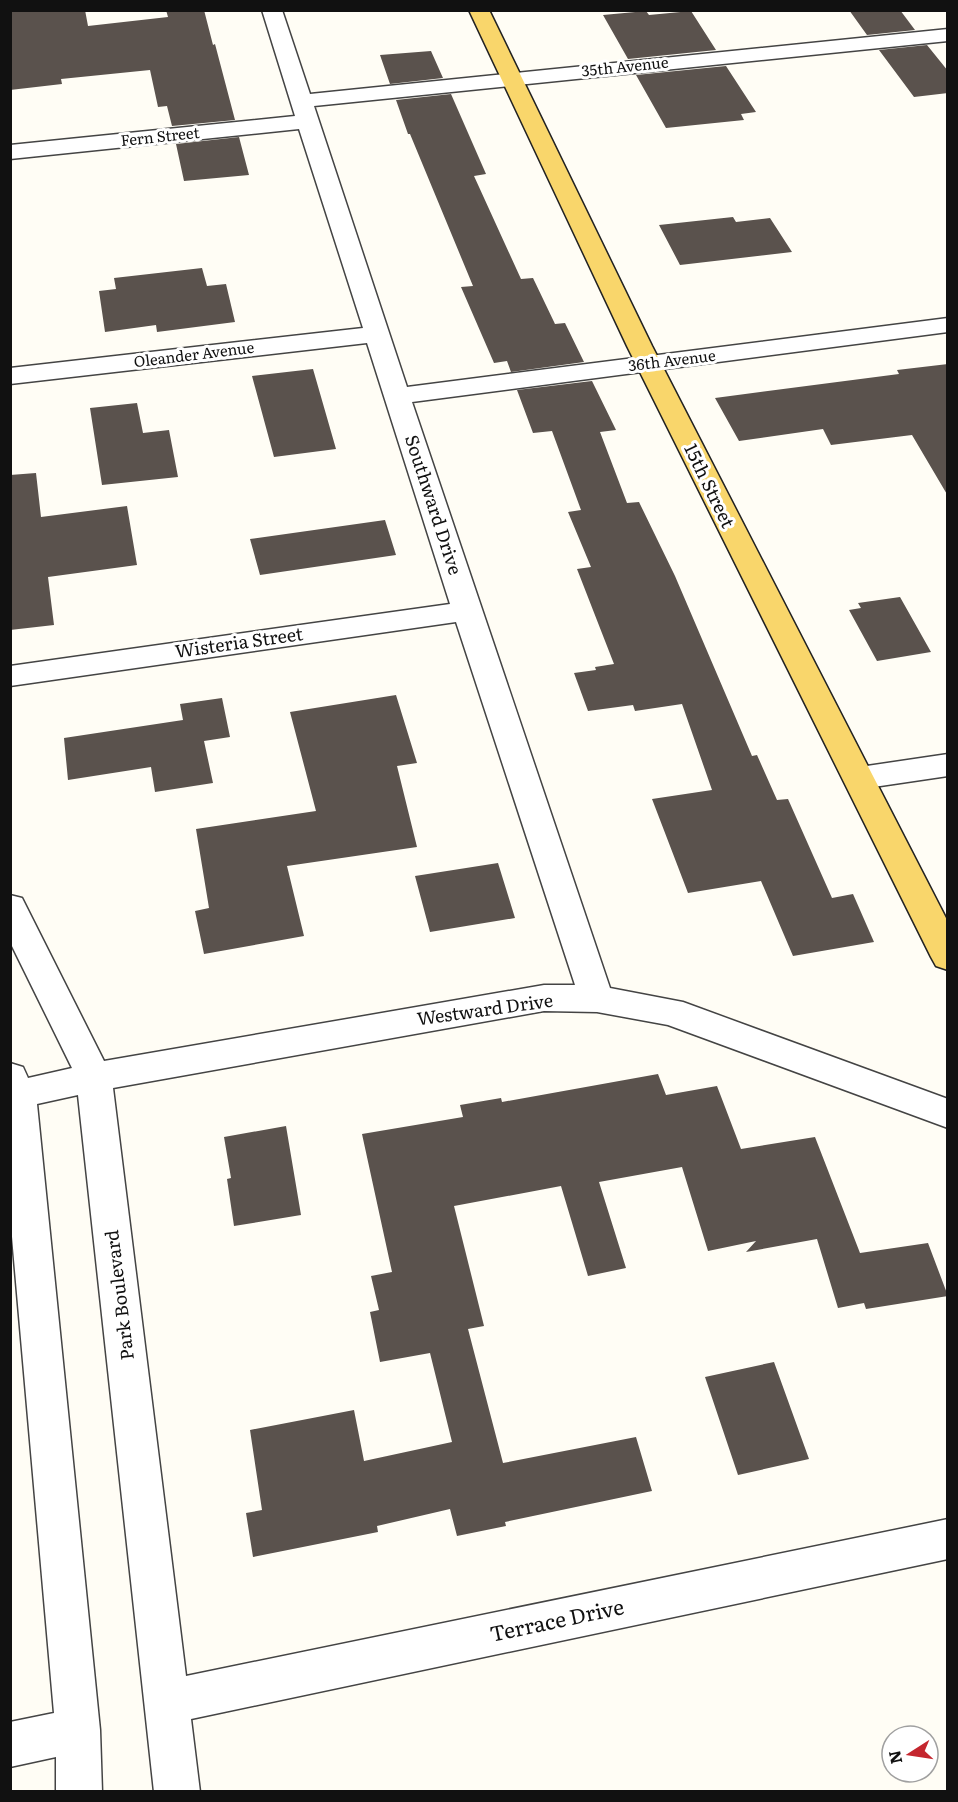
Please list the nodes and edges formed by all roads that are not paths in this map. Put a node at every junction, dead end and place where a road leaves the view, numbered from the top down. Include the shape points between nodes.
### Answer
1 (272, 10) edge
2 (479, 10) edge
3 (948, 35) edge
4 (511, 79) junction
5 (306, 111) junction
6 (10, 152) edge
7 (948, 325) edge
8 (378, 334) junction
9 (649, 364) junction
10 (10, 376) edge
11 (397, 396) junction
12 (467, 611) junction
13 (10, 676) edge
14 (948, 765) edge
15 (860, 778) junction
16 (10, 907) edge
17 (948, 957) edge
18 (597, 999) junction
19 (94, 1077) junction
20 (13, 1090) edge
21 (948, 1114) edge
22 (948, 1539) edge
23 (167, 1702) junction
24 (78, 1730) junction
25 (10, 1745) edge
26 (79, 1791) edge
27 (100, 1791) edge
28 (177, 1791) edge

1 - 5 street, Southward Drive
2 - 4 main road, 15th Street
3 - 4 street, 35th Avenue
4 - 5 street, 35th Avenue
4 - 9 main road, 15th Street
5 - 6 street, Fern Street
5 - 8 street, Southward Drive
7 - 9 street, 36th Avenue
8 - 10 street, Oleander Avenue
8 - 11 street, Southward Drive
9 - 11 street, 36th Avenue
9 - 15 main road, 15th Street
11 - 12 street, Southward Drive
12 - 13 street, Wisteria Street
12 - 18 street, Southward Drive
14 - 15 street
15 - 17 main road, 15th Street
16 - 19 street, Park Boulevard
18 - 19 street, Westward Drive via 544,998
18 - 21 street, Westward Drive via 672,1012
19 - 20 street, Westward Drive
19 - 23 street, Park Boulevard
20 - 24 street
22 - 23 street, Terrace Drive
23 - 28 street, Park Boulevard
24 - 25 street
24 - 26 street
24 - 27 street

